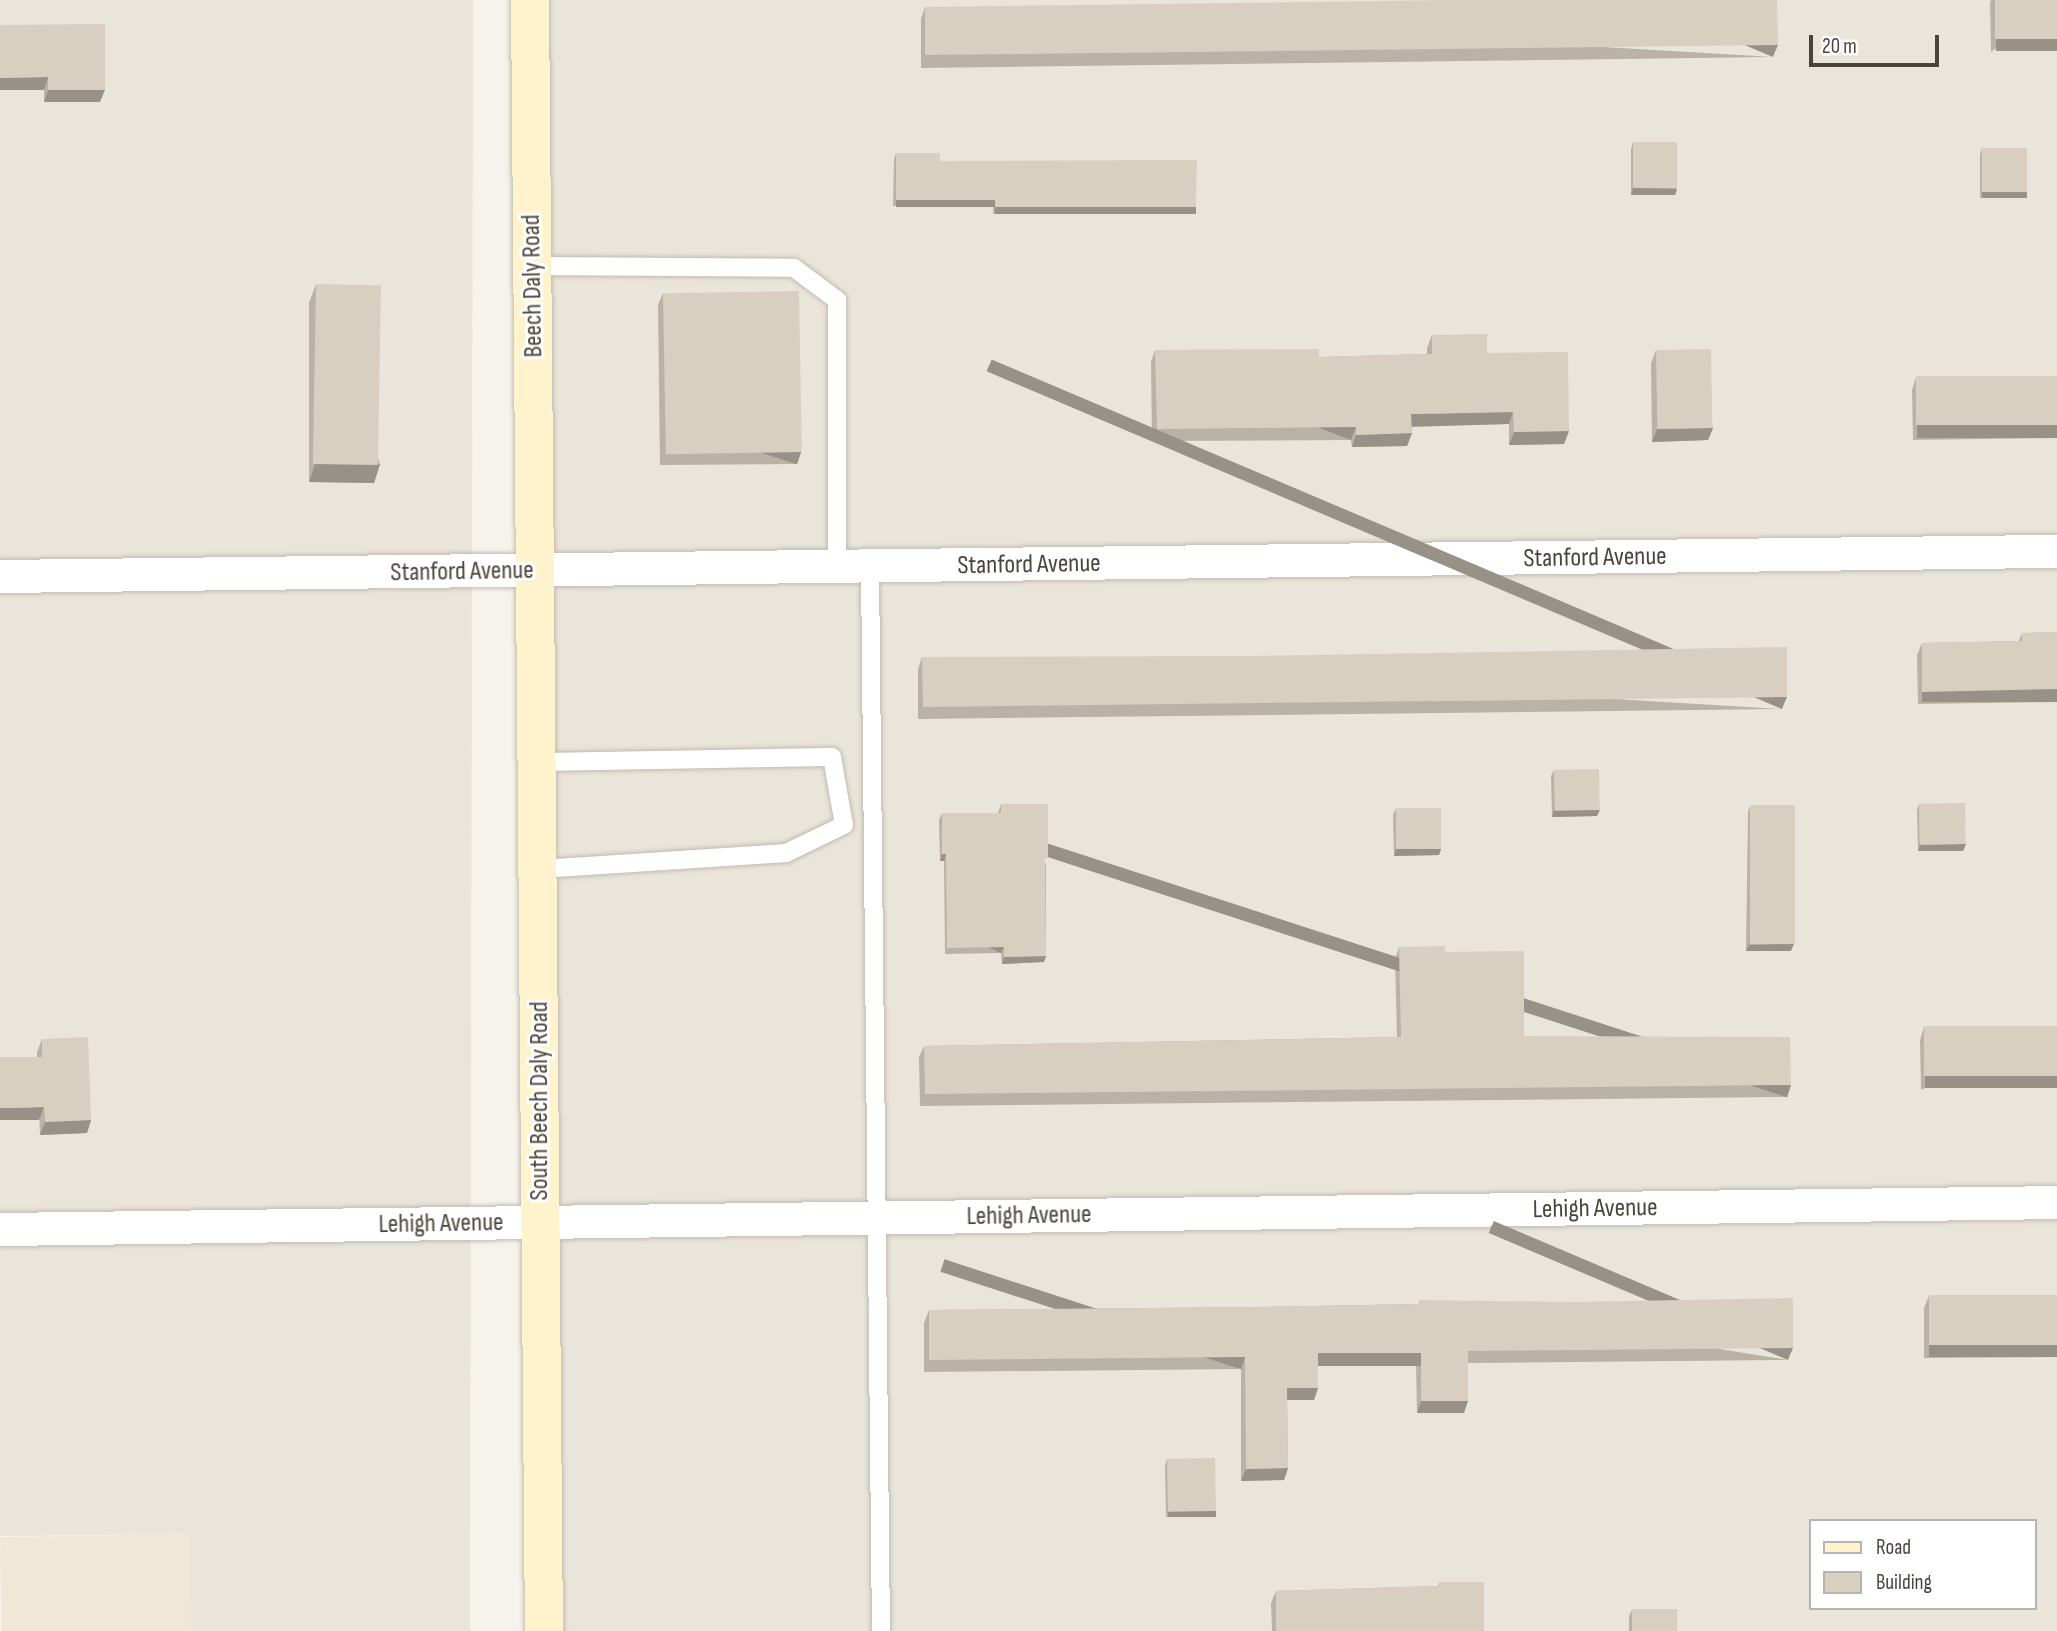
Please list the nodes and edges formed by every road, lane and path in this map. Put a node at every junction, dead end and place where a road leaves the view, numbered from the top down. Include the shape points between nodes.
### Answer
1 (530, 0) edge
2 (533, 266) junction
3 (2057, 551) edge
4 (837, 567) junction
5 (870, 567) junction
6 (535, 571) junction
7 (0, 576) edge
8 (537, 762) junction
9 (538, 869) junction
10 (2057, 1202) edge
11 (879, 1218) junction
12 (541, 1223) junction
13 (0, 1228) edge
14 (544, 1631) edge
15 (881, 1631) edge

1 - 2 main road, Beech Daly Road
2 - 4 lane via 794,268 837,300
2 - 6 main road, Beech Daly Road
3 - 5 street, Stanford Avenue
4 - 5 street, Stanford Avenue
4 - 6 street, Stanford Avenue
5 - 11 lane
6 - 7 street, Stanford Avenue
6 - 8 main road, South Beech Daly Road
8 - 9 main road, South Beech Daly Road
8 - 9 lane via 832,757 845,825 786,853
9 - 12 main road, South Beech Daly Road
10 - 11 street, Lehigh Avenue
11 - 12 street, Lehigh Avenue
11 - 15 lane
12 - 13 street, Lehigh Avenue
12 - 14 main road, South Beech Daly Road

